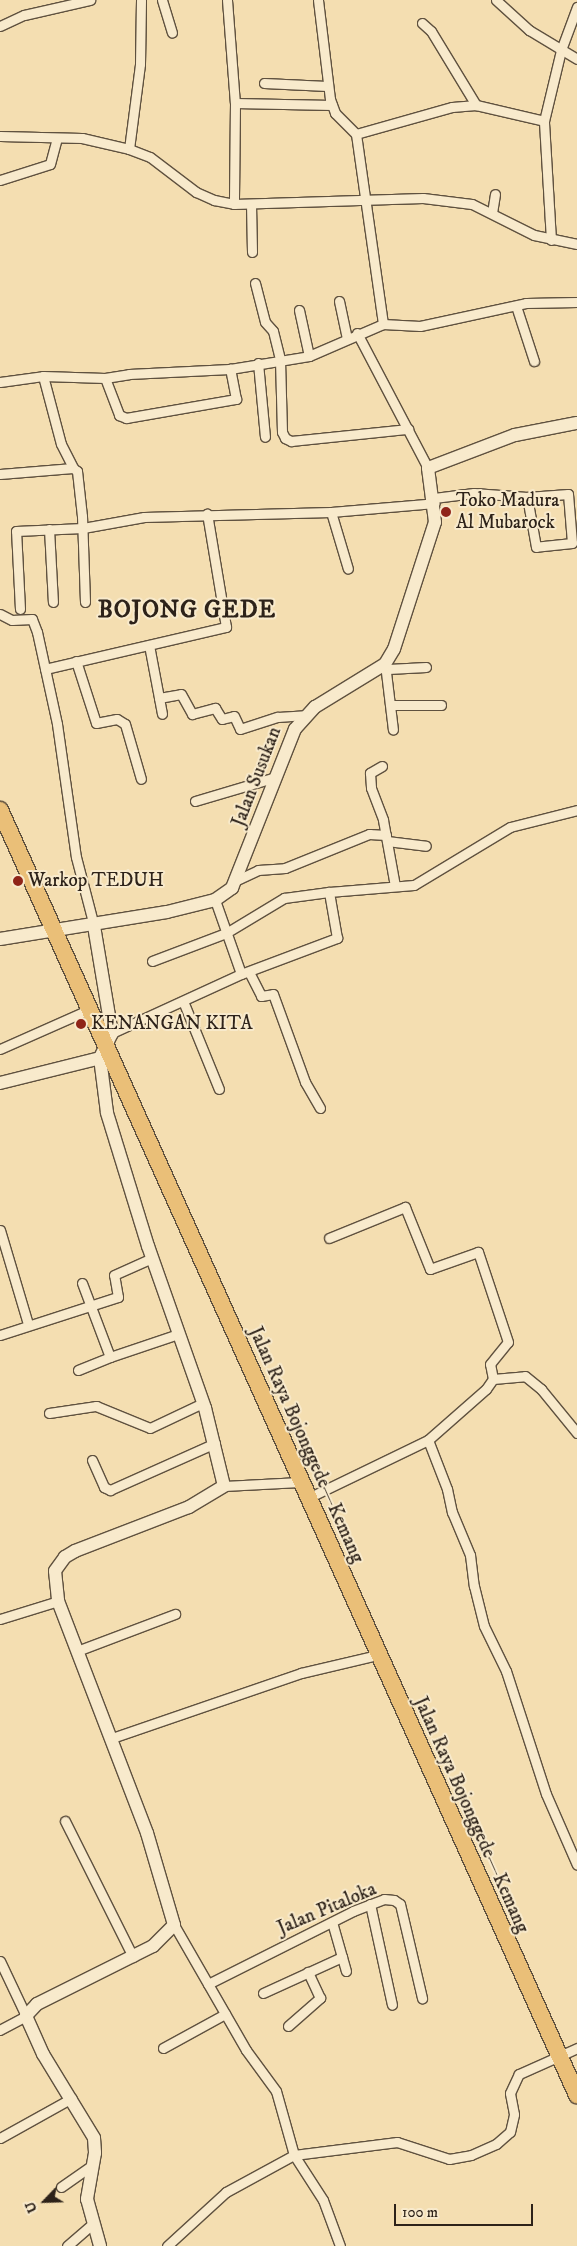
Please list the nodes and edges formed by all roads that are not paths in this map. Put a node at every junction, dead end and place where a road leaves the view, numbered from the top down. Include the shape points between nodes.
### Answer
1 (90, 0) edge
2 (141, 0) edge
3 (162, 0) edge
4 (227, 0) edge
5 (318, 0) edge
6 (496, 0) edge
7 (577, 7) edge
8 (422, 23) dead end
9 (0, 26) edge
10 (172, 32) dead end
11 (561, 50) junction
12 (577, 59) edge
13 (264, 82) dead end
14 (327, 86) junction
15 (235, 103) junction
16 (476, 104) junction
17 (332, 105) junction
18 (544, 121) junction
19 (356, 134) junction
20 (0, 136) edge
21 (57, 138) junction
22 (129, 149) junction
23 (0, 180) edge
24 (495, 194) dead end
25 (367, 202) junction
26 (234, 204) junction
27 (251, 204) junction
28 (492, 214) junction
29 (551, 240) junction
30 (577, 244) edge
31 (252, 252) dead end
32 (255, 283) dead end
33 (339, 300) dead end
34 (577, 302) edge
35 (516, 306) junction
36 (299, 310) dead end
37 (383, 324) junction
38 (357, 333) junction
39 (347, 339) junction
40 (309, 356) junction
41 (280, 360) junction
42 (534, 361) dead end
43 (258, 363) junction
44 (230, 369) junction
45 (43, 376) junction
46 (105, 378) junction
47 (0, 382) edge
48 (577, 423) edge
49 (408, 429) junction
50 (265, 437) dead end
51 (73, 468) junction
52 (428, 468) junction
53 (0, 474) edge
54 (527, 497) junction
55 (434, 500) junction
56 (331, 512) junction
57 (207, 514) junction
58 (82, 528) junction
59 (49, 529) junction
60 (348, 569) dead end
61 (53, 602) dead end
62 (85, 602) dead end
63 (20, 609) dead end
64 (0, 614) edge
65 (149, 645) junction
66 (76, 661) junction
67 (387, 667) junction
68 (426, 667) dead end
69 (45, 669) junction
70 (159, 698) junction
71 (391, 705) junction
72 (441, 705) dead end
73 (162, 714) dead end
74 (305, 715) junction
75 (393, 730) dead end
76 (382, 766) dead end
77 (276, 777) junction
78 (141, 779) dead end
79 (195, 801) dead end
80 (0, 810) edge
81 (577, 810) edge
82 (386, 838) junction
83 (426, 846) dead end
84 (237, 880) junction
85 (395, 886) junction
86 (329, 892) junction
87 (215, 900) junction
88 (94, 926) junction
89 (53, 932) junction
90 (226, 933) junction
91 (0, 940) edge
92 (152, 961) dead end
93 (245, 973) junction
94 (183, 1001) junction
95 (88, 1010) junction
96 (106, 1047) junction
97 (0, 1049) edge
98 (0, 1084) edge
99 (219, 1089) dead end
100 (320, 1108) dead end
101 (0, 1230) edge
102 (329, 1238) dead end
103 (152, 1258) junction
104 (82, 1283) dead end
105 (91, 1308) junction
106 (28, 1324) junction
107 (178, 1334) junction
108 (0, 1335) edge
109 (110, 1357) junction
110 (78, 1370) dead end
111 (493, 1379) junction
112 (203, 1403) junction
113 (49, 1413) dead end
114 (577, 1434) edge
115 (428, 1440) junction
116 (215, 1443) junction
117 (92, 1460) dead end
118 (300, 1482) junction
119 (224, 1486) junction
120 (308, 1498) junction
121 (58, 1601) junction
122 (175, 1614) dead end
123 (0, 1619) edge
124 (78, 1651) junction
125 (378, 1655) junction
126 (112, 1738) junction
127 (66, 1821) dead end
128 (577, 1865) edge
129 (370, 1904) junction
130 (332, 1922) junction
131 (174, 1925) junction
132 (132, 1957) junction
133 (342, 1958) junction
134 (0, 1961) edge
135 (346, 1971) dead end
136 (308, 1972) junction
137 (208, 1984) junction
138 (263, 1993) dead end
139 (422, 1998) dead end
140 (392, 2006) dead end
141 (225, 2014) junction
142 (26, 2016) junction
143 (288, 2026) dead end
144 (0, 2030) edge
145 (163, 2048) dead end
146 (577, 2048) edge
147 (558, 2057) junction
148 (577, 2095) edge
149 (72, 2098) junction
150 (0, 2138) edge
151 (294, 2155) junction
152 (92, 2165) junction
153 (61, 2187) dead end
154 (92, 2224) junction
155 (67, 2246) edge
156 (100, 2246) edge
157 (167, 2246) edge
158 (340, 2246) edge

1 - 9 street via 24,15
2 - 22 street via 140,64
3 - 10 street
4 - 15 street
5 - 14 street
6 - 11 street via 530,30
7 - 11 street
8 - 16 street via 431,31
11 - 12 street
11 - 18 street
13 - 14 street
14 - 17 street
15 - 17 street
15 - 26 street
16 - 18 street
16 - 19 street via 452,107
17 - 19 street via 335,113
18 - 29 street
19 - 25 street
20 - 21 street
21 - 22 street via 82,138
21 - 23 street via 52,163
22 - 26 street via 150,157 196,192
24 - 28 street
25 - 27 street
25 - 28 street via 423,198 472,204
25 - 37 street
26 - 27 street
27 - 31 street
28 - 29 street via 518,229
29 - 30 street
32 - 41 street via 265,322 273,331
33 - 39 street
34 - 35 street via 542,301
35 - 37 street via 420,326
35 - 42 street
36 - 40 street
37 - 38 street
38 - 39 street
38 - 49 street
39 - 40 street
40 - 41 street
41 - 43 street
41 - 49 street via 282,432 287,440
43 - 44 street
43 - 50 street
44 - 46 street
44 - 46 street via 236,399 126,418 119,415
45 - 46 street
45 - 47 street
45 - 51 street via 62,444
48 - 52 street via 516,434
49 - 52 street
51 - 53 street
51 - 58 street via 76,470
52 - 55 street
54 - 54 street via 536,547 572,543 568,494
54 - 55 street via 474,493
55 - 56 street
55 - 67 street via 435,522 428,549
56 - 57 street
56 - 60 street
57 - 58 street via 144,517
57 - 65 street via 226,627
58 - 59 street
58 - 62 street
59 - 61 street
59 - 63 street via 16,531
64 - 69 street via 12,620 32,620
65 - 66 street
65 - 70 street
66 - 69 street
66 - 78 street via 96,723 117,719 125,724
67 - 68 street
67 - 71 street
67 - 74 street, Jalan Susukan
69 - 88 street via 76,857
70 - 73 street
70 - 74 street via 181,694 192,714 215,708 222,719 234,716 240,729 278,718
71 - 72 street
71 - 75 street
74 - 77 street, Jalan Susukan via 286,748
76 - 82 street via 370,773 372,796
77 - 79 street
77 - 84 street, Jalan Susukan
80 - 89 highway, Jalan Raya Bojonggede—Kemang
81 - 85 street via 510,826 414,885
82 - 83 street
82 - 84 street via 369,834 285,868 258,870
82 - 85 street
84 - 87 street, Jalan Susukan via 232,888
85 - 86 street
86 - 90 street via 284,898
86 - 93 street via 337,938
87 - 88 street, Jalan Susukan
87 - 90 street
88 - 89 street, Jalan Susukan
88 - 96 street
89 - 91 street, Jalan Susukan
89 - 95 highway, Jalan Raya Bojonggede—Kemang
90 - 92 street
90 - 93 street
93 - 94 street
93 - 100 street via 260,995 273,994 305,1082
94 - 96 street
94 - 99 street
95 - 96 highway, Jalan Raya Bojonggede—Kemang
95 - 97 street
96 - 98 street
96 - 103 street via 107,1113
96 - 118 highway, Jalan Raya Bojonggede—Kemang
101 - 106 street
102 - 111 street via 405,1207 430,1269 478,1252 508,1342 490,1364
103 - 105 street via 114,1275 118,1297
103 - 107 street
104 - 105 street
105 - 106 street
105 - 109 street
106 - 108 street
107 - 109 street
107 - 112 street
109 - 110 street
111 - 114 street via 525,1376 541,1389
111 - 115 street via 477,1399
112 - 113 street via 150,1428 96,1406
112 - 116 street
115 - 120 street
115 - 128 street via 470,1556 484,1626 506,1671 546,1794
116 - 117 street via 110,1490 104,1487
116 - 119 street
118 - 119 street
118 - 120 highway, Jalan Raya Bojonggede—Kemang
119 - 121 street via 189,1507 65,1557 55,1571
120 - 125 highway, Jalan Raya Bojonggede—Kemang
121 - 123 street
121 - 124 street
122 - 124 street
124 - 126 street
125 - 126 street via 301,1674
125 - 147 highway, Jalan Raya Bojonggede—Kemang
126 - 131 street via 148,1833
127 - 132 street
129 - 130 street, Jalan Pitaloka
129 - 139 street, Jalan Pitaloka via 384,1900 400,1904
129 - 140 street
130 - 133 street
130 - 137 street, Jalan Pitaloka
131 - 132 street via 162,1939
131 - 137 street
132 - 142 street via 37,2004
133 - 135 street
133 - 136 street
134 - 142 street
136 - 138 street
136 - 143 street via 320,1998
137 - 141 street
141 - 145 street
141 - 151 street via 276,2091
142 - 144 street
142 - 149 street via 43,2054
146 - 147 street
147 - 148 highway, Jalan Raya Bojonggede—Kemang
147 - 151 street via 519,2074 510,2093 514,2114 510,2132 496,2144 472,2155 449,2159 398,2142
149 - 150 street
149 - 152 street via 94,2138
151 - 157 street via 226,2192
151 - 158 street via 323,2200
152 - 153 street
152 - 154 street via 87,2198
154 - 155 street
154 - 156 street

